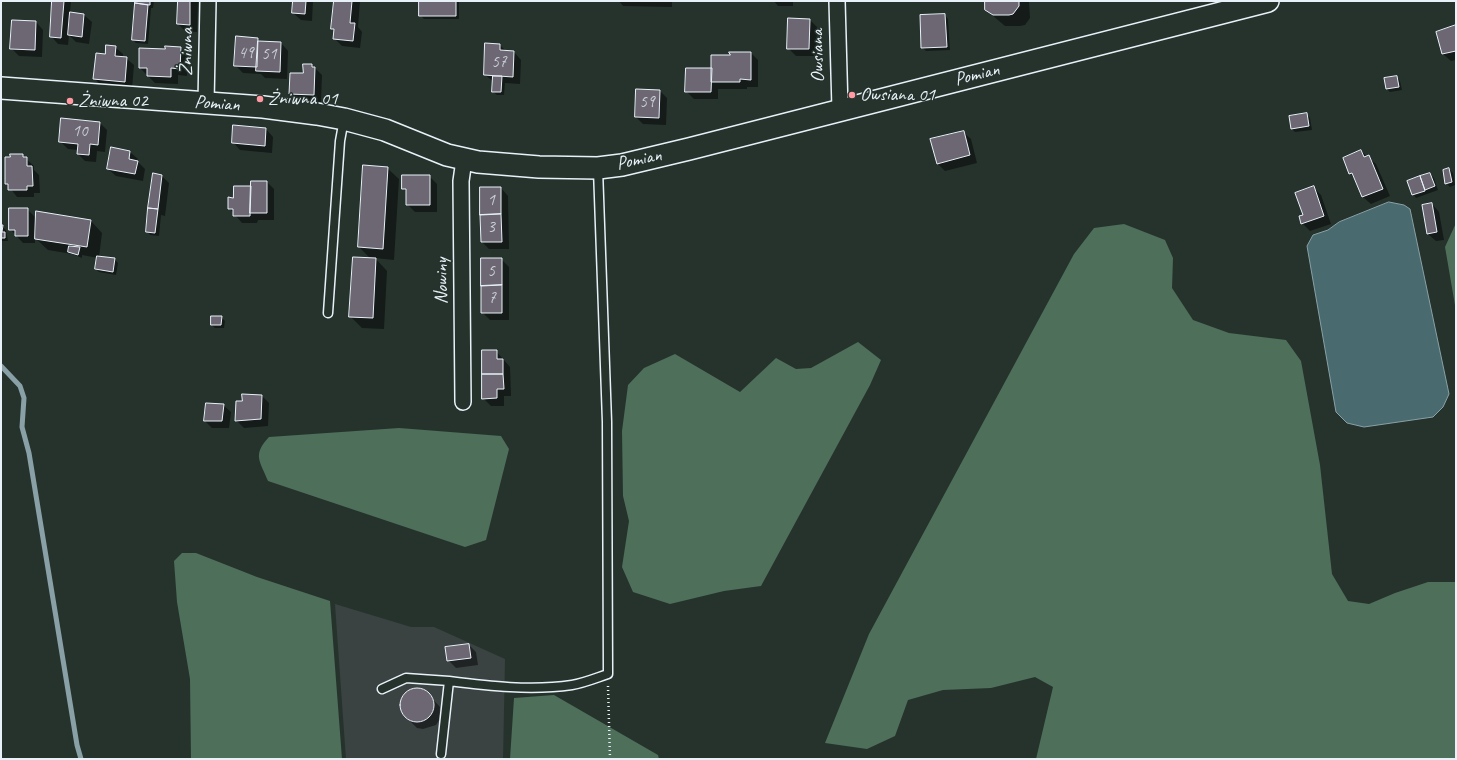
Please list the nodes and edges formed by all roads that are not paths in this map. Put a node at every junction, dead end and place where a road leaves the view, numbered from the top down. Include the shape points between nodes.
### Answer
1 (208, 1) edge
2 (837, 1) edge
3 (1268, 1) edge
4 (1, 88) edge
5 (206, 103) junction
6 (840, 109) junction
7 (344, 119) junction
8 (464, 160) junction
9 (598, 168) junction
10 (328, 314) dead end
11 (463, 402) dead end
12 (449, 681) junction
13 (382, 689) dead end
14 (441, 754) dead end

1 - 5 street, Żniwna
2 - 6 street, Owsiana
3 - 6 street, Pomian
4 - 5 street, Pomian
5 - 7 street, Pomian via 263,107
6 - 9 street, Pomian via 674,152
7 - 8 street, Pomian via 385,130
7 - 10 lane via 340,141
8 - 9 street, Pomian via 532,167
8 - 11 street, Nowiny via 461,181
9 - 12 lane via 606,422 608,674 572,684 530,687 501,687
12 - 13 lane via 406,678
12 - 14 lane

